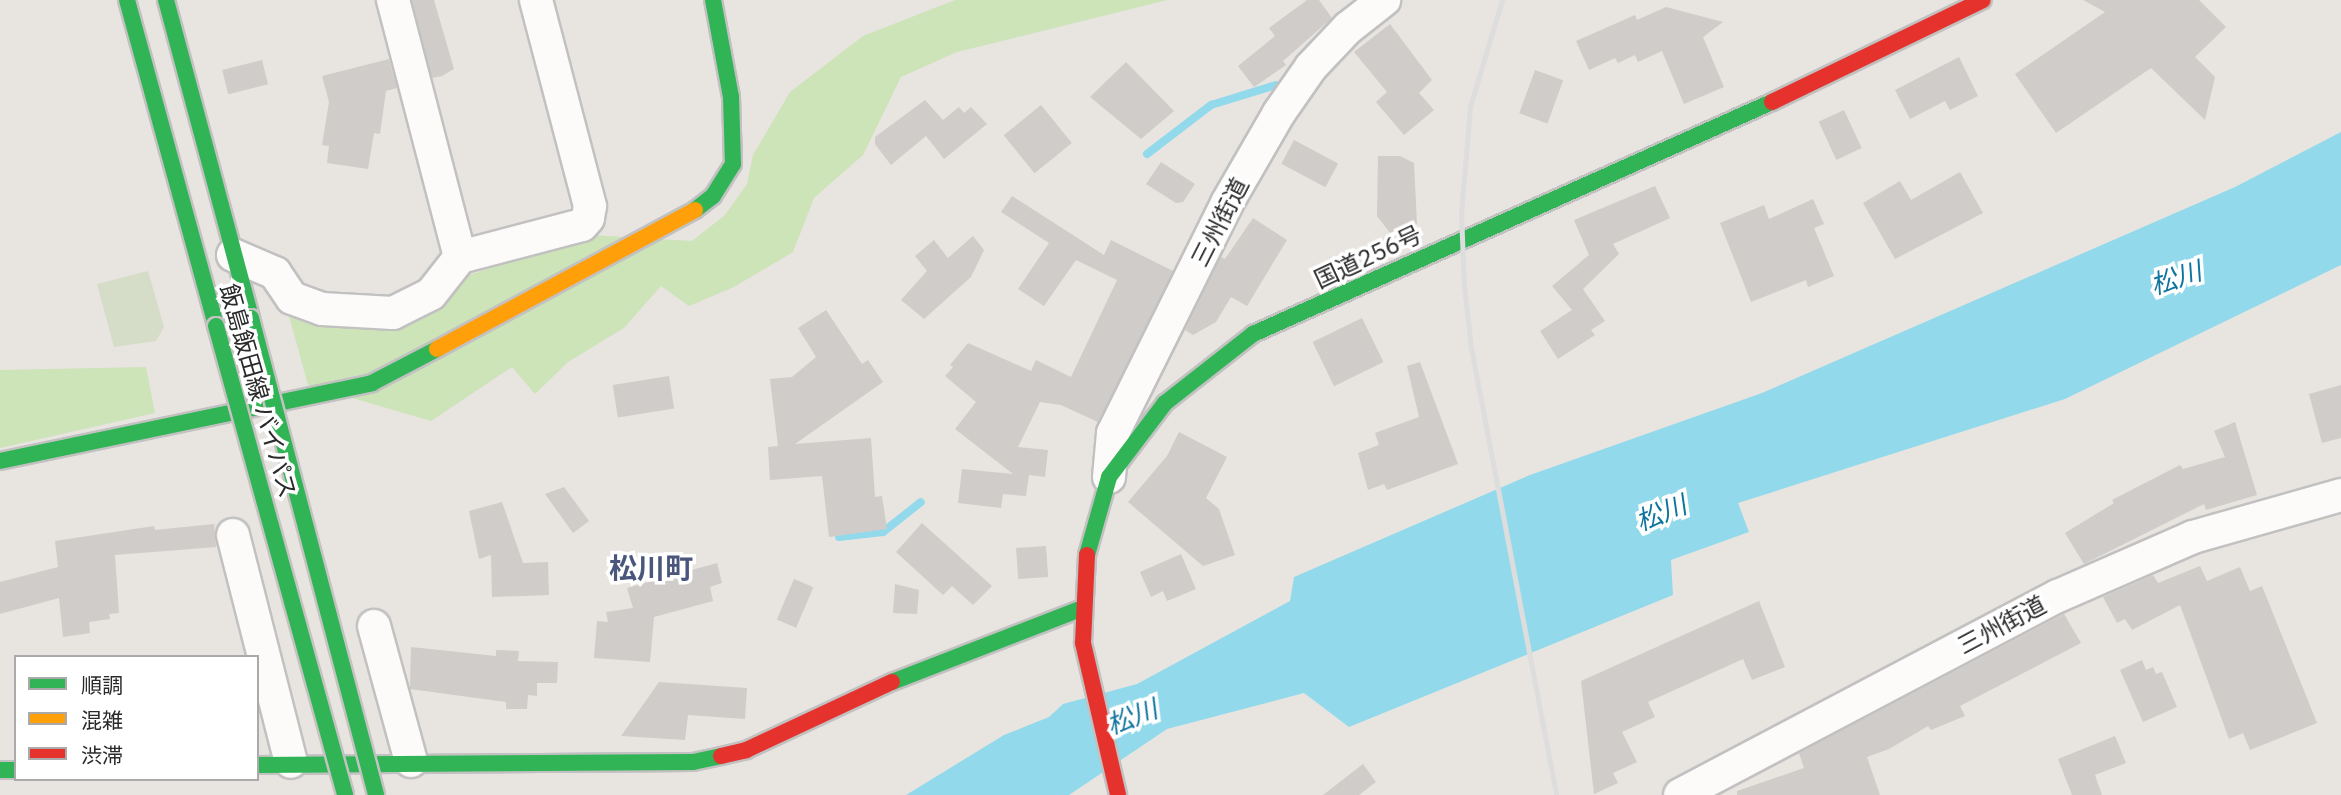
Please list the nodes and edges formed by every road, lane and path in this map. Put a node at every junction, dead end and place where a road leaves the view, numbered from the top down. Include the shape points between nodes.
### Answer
1 (127, 0) edge
2 (166, 0) edge
3 (393, 0) edge
4 (536, 0) edge
5 (713, 0) edge
6 (1384, 0) edge
7 (1983, 0) edge
8 (233, 255) junction
9 (460, 257) junction
10 (0, 461) edge
11 (1109, 477) junction
12 (2341, 495) edge
13 (233, 535) dead end
14 (1080, 609) junction
15 (374, 626) dead end
16 (411, 761) junction
17 (291, 762) junction
18 (259, 765) edge
19 (345, 795) edge
20 (376, 795) edge
21 (1118, 795) edge
22 (1681, 795) edge

1 - 19 main road, 飯島飯田線 バイパス, bridge
2 - 8 main road, 飯島飯田線 バイパス
3 - 9 street
4 - 9 street via 590,206 588,218 582,225
5 - 10 main road via 731,97 733,164 713,195 680,221 372,383 166,430
6 - 11 street, 三州街道 via 1348,28 1311,67 1272,124 1227,203 1113,433
7 - 11 main road, 国道256号 via 1849,68 1253,334 1165,403
8 - 9 street via 275,273 292,298 322,309 393,313 431,294
8 - 20 main road, 飯島飯田線 バイパス, bridge
11 - 14 main road, 国道256号 via 1090,534
12 - 22 street, 三州街道 via 2193,537 2070,590
13 - 17 street
14 - 16 main road via 937,661 746,750 693,762
14 - 21 main road, 国道256号 via 1083,643
15 - 16 street
16 - 17 main road
17 - 18 main road

